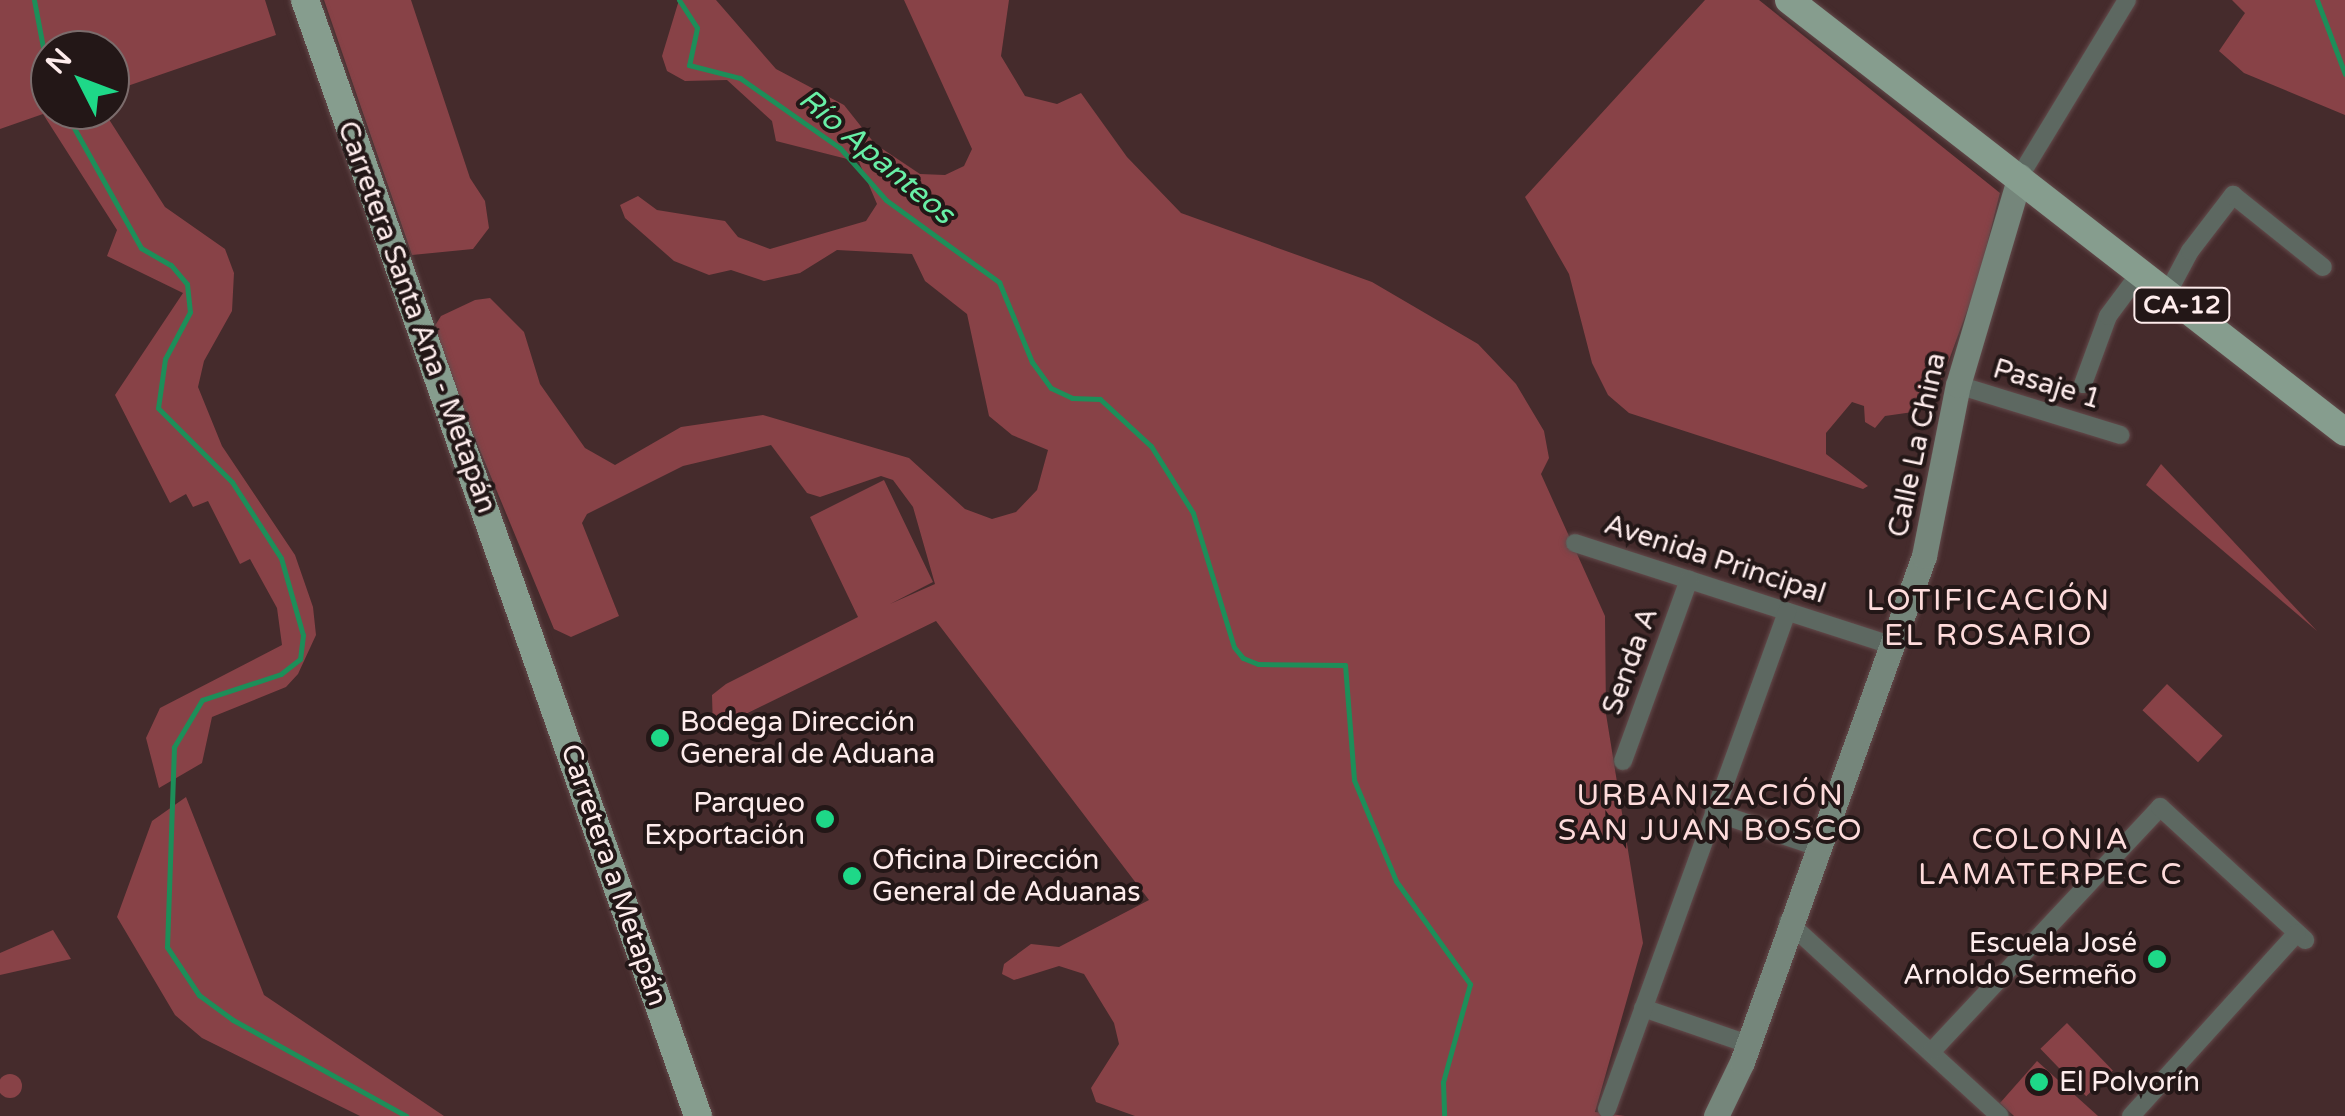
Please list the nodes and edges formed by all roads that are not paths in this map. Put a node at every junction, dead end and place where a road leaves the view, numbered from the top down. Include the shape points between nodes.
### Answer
1 (304, 0) edge
2 (1790, 0) edge
3 (2126, 0) edge
4 (2020, 176) junction
5 (2323, 267) dead end
6 (2140, 273) junction
7 (2167, 294) junction
8 (2083, 384) dead end
9 (1958, 385) junction
10 (2345, 432) edge
11 (2121, 435) dead end
12 (1576, 543) dead end
13 (1689, 580) junction
14 (1786, 612) junction
15 (531, 634) joint
16 (1894, 646) junction
17 (1623, 762) dead end
18 (1714, 812) junction
19 (1818, 847) junction
20 (1788, 922) junction
21 (1644, 1008) junction
22 (1748, 1044) junction
23 (1932, 1052) junction
24 (1607, 1109) dead end
25 (698, 1116) edge
26 (1716, 1116) edge
27 (2000, 1116) edge
28 (2130, 1116) edge

1 - 15 main road, Carretera Santa Ana - Metapán
2 - 4 main road, CA-12
3 - 4 street
4 - 6 main road, CA-12
4 - 9 main road, Calle La China
5 - 7 street via 2234,196 2190,250
6 - 7 main road, CA-12
6 - 8 street via 2108,316
7 - 10 main road, CA-12
9 - 11 street, Pasaje 1
9 - 16 main road, Calle La China via 1924,556
12 - 13 street, Avenida Principal
13 - 14 street, Avenida Principal
13 - 17 street, Senda A
14 - 16 street, Avenida Principal
14 - 18 street
15 - 25 main road, Carretera a Metapán
16 - 19 main road, Calle La China
18 - 19 street
18 - 21 street
19 - 20 main road, Calle La China
20 - 22 main road, Calle La China
20 - 23 street
21 - 22 street
21 - 24 street
22 - 26 main road, Calle La China
23 - 27 street
23 - 28 street via 2160,807 2301,936

